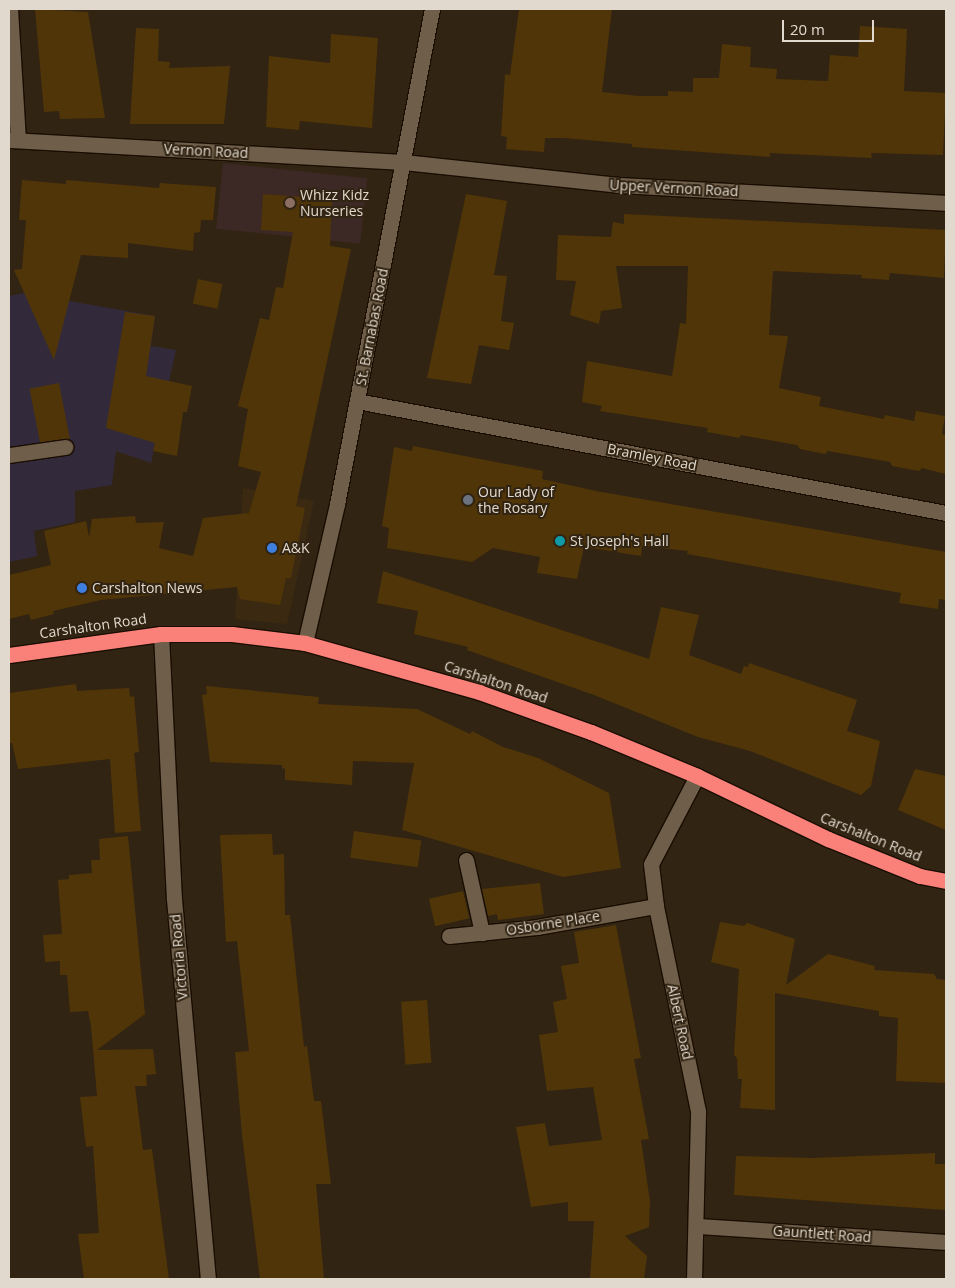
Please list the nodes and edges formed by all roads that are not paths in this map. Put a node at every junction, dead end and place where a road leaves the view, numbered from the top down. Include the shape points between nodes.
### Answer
1 (10, 9) edge
2 (432, 9) edge
3 (14, 140) edge
4 (404, 162) junction
5 (946, 203) edge
6 (357, 401) junction
7 (65, 447) dead end
8 (9, 455) edge
9 (946, 513) edge
10 (162, 634) junction
11 (305, 643) junction
12 (9, 655) edge
13 (697, 776) junction
14 (466, 860) dead end
15 (946, 881) edge
16 (656, 906) junction
17 (482, 933) junction
18 (449, 936) dead end
19 (698, 1226) junction
20 (946, 1242) edge
21 (208, 1279) edge
22 (694, 1279) edge

1 - 3 street
2 - 4 street, St. Barnabas Road
3 - 4 street, Vernon Road
4 - 5 street, Upper Vernon Road via 618,185
4 - 6 street, St. Barnabas Road
6 - 9 street, Bramley Road
6 - 11 street, St. Barnabas Road
7 - 8 street
10 - 11 highway, Carshalton Road via 232,634
10 - 12 highway, Carshalton Road
10 - 21 street, Victoria Road via 174,900
11 - 13 highway, Carshalton Road via 479,692 590,732
13 - 15 highway, Carshalton Road via 828,839 920,876
13 - 16 street, Albert Road via 651,864
14 - 17 street
16 - 17 street, Osborne Place via 537,927
16 - 19 street, Albert Road via 698,1111
17 - 18 street, Osborne Place
19 - 20 street, Gauntlett Road
19 - 22 street, Albert Road

